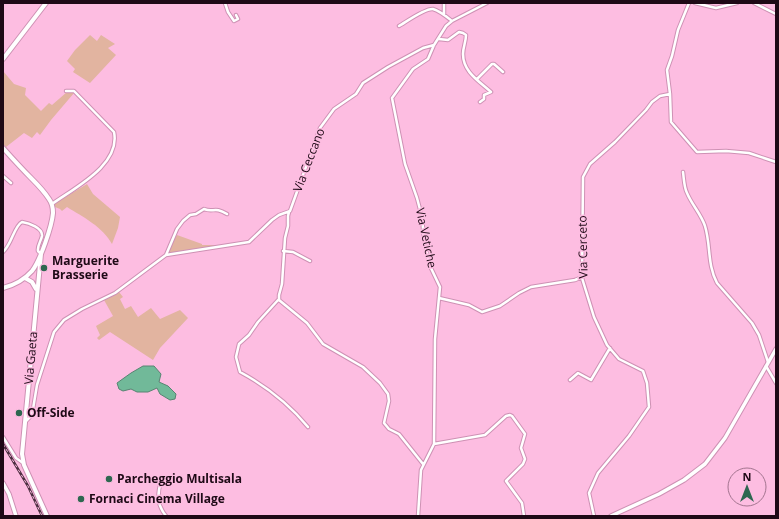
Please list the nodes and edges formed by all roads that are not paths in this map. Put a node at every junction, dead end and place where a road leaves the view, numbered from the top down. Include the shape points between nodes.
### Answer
1 (46, 3) edge
2 (225, 3) edge
3 (444, 3) edge
4 (487, 3) edge
5 (689, 3) edge
6 (695, 3) edge
7 (737, 3) edge
8 (754, 3) edge
9 (776, 14) edge
10 (236, 15) dead end
11 (444, 15) junction
12 (452, 21) junction
13 (399, 26) dead end
14 (439, 39) junction
15 (434, 45) junction
16 (3, 59) edge
17 (503, 72) dead end
18 (477, 79) junction
19 (66, 91) dead end
20 (670, 94) junction
21 (480, 102) dead end
22 (3, 148) edge
23 (776, 162) edge
24 (683, 172) dead end
25 (3, 176) edge
26 (11, 183) dead end
27 (51, 204) junction
28 (290, 211) junction
29 (227, 214) dead end
30 (283, 251) junction
31 (3, 252) edge
32 (41, 254) junction
33 (166, 255) junction
34 (310, 261) dead end
35 (32, 271) junction
36 (38, 276) junction
37 (582, 277) junction
38 (25, 278) junction
39 (3, 288) edge
40 (37, 289) junction
41 (279, 298) junction
42 (439, 298) junction
43 (610, 348) junction
44 (776, 349) edge
45 (768, 362) junction
46 (766, 366) junction
47 (570, 380) dead end
48 (776, 383) edge
49 (26, 422) junction
50 (308, 427) dead end
51 (3, 437) edge
52 (434, 444) junction
53 (23, 463) junction
54 (423, 464) junction
55 (161, 481) dead end
56 (3, 483) edge
57 (163, 512) junction
58 (16, 516) edge
59 (47, 516) edge
60 (159, 516) edge
61 (166, 516) edge
62 (418, 516) edge
63 (524, 516) edge
64 (594, 516) edge
65 (611, 516) edge

1 - 16 main road
2 - 10 street via 234,21 238,19
3 - 11 street
4 - 12 street
5 - 20 street via 678,30 667,70
6 - 7 street via 716,8
8 - 9 street
11 - 12 street
11 - 13 street via 430,9
12 - 14 street, Via Vetiche
14 - 15 street, Via Vetiche
14 - 18 street via 448,40 459,32 466,35 463,56 469,73
15 - 28 street, Via Ceccano via 423,48 363,83 356,94 334,109 320,128
15 - 42 street, Via Vetiche via 428,59 413,69 392,98 405,164 422,217 430,266 440,287
17 - 18 street via 492,64
18 - 21 street via 491,92 484,95
19 - 27 street via 74,91 114,132 115,138 110,158 87,181
20 - 23 street via 671,122 697,152 749,153
20 - 37 street, Via Cerceto via 660,96 652,102 615,142 590,164 583,178
22 - 27 main road via 39,186
24 - 45 street via 686,193 705,226 713,276 752,323
25 - 26 street
27 - 32 main road via 53,215
28 - 30 street, Via Ceccano
28 - 33 street via 272,220 249,242
29 - 33 street via 217,209 204,209 186,217 179,225
30 - 34 street via 293,252
30 - 41 street, Via Ceccano
31 - 32 street via 22,222 41,231 38,248
32 - 35 main road
32 - 36 main road, Via Gaeta
33 - 49 street via 115,293 82,308 64,320 54,332 37,386 32,416
35 - 36 main road
35 - 38 main road
36 - 40 main road, Via Gaeta
37 - 42 street via 531,287 500,306 482,312 469,305
37 - 43 street, Via Cerceto via 594,317
38 - 39 main road
38 - 40 main road
40 - 49 main road, Via Gaeta
41 - 50 street via 239,344 236,357 240,372 278,397
41 - 54 street via 307,323 322,344 362,367 380,383 388,394 389,401 384,424 399,434
42 - 52 street, Via Vetiche via 435,339
43 - 47 street via 591,380 578,373
43 - 64 street, Via Cerceto via 619,359 643,371 649,407 598,473 589,493
44 - 45 street
45 - 46 street
46 - 48 street
46 - 65 street via 725,438 705,464 659,494
49 - 53 main road, Via Gaeta
51 - 53 street via 16,458
52 - 54 street, Via Vetiche
52 - 63 street via 485,436 506,416 512,416 525,434 521,448 526,459 506,481 522,503
53 - 59 main road
54 - 62 street, Via Vetiche
55 - 57 street via 159,505
56 - 58 street
57 - 60 street
57 - 61 street

